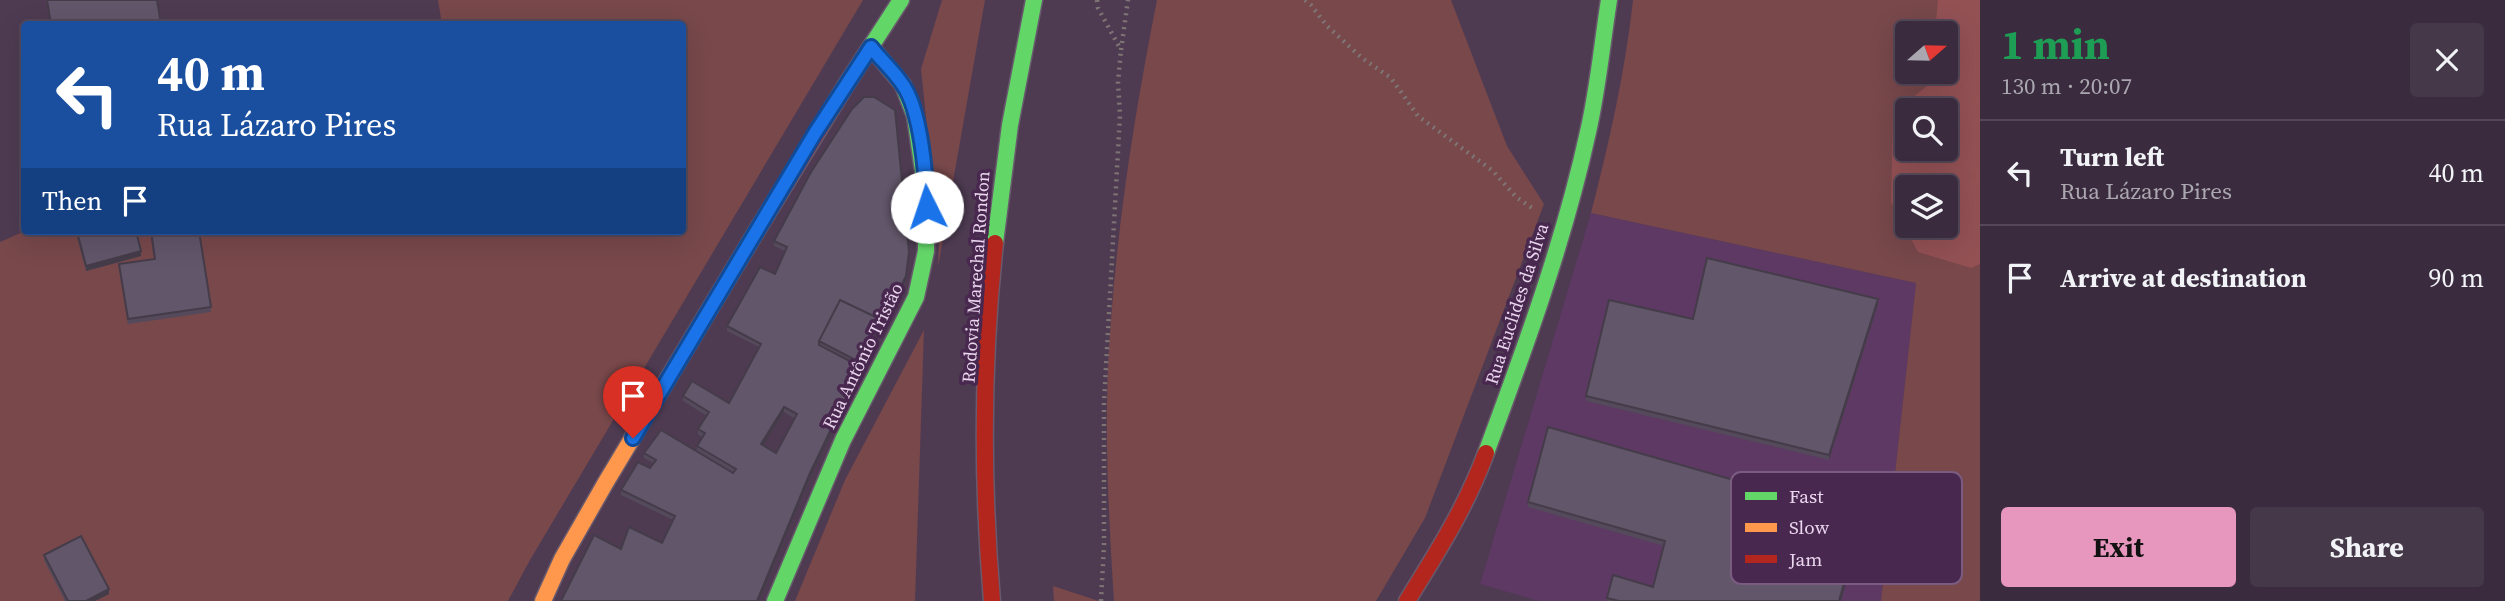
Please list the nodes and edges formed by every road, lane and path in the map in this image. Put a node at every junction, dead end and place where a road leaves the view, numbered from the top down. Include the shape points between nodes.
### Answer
1 (901, 0) edge
2 (1034, 0) edge
3 (1097, 0) edge
4 (1128, 0) edge
5 (1305, 0) edge
6 (1609, 0) edge
7 (871, 47) junction
8 (1121, 50) junction
9 (1559, 239) junction
10 (543, 601) edge
11 (775, 601) edge
12 (992, 601) edge
13 (1101, 601) edge
14 (1407, 601) edge

1 - 7 street
2 - 12 street, Rodovia Marechal Rondon via 1001,180 988,315 985,451
3 - 8 path
4 - 8 path
5 - 9 path via 1326,26 1391,78 1418,116 1493,171 1516,197 1540,214 1548,233
6 - 9 street, Rua Euclides da Silva via 1589,130
7 - 10 street via 606,482
7 - 11 street, Rua Antônio Tristão via 903,85 915,116 926,191 926,251 916,296 843,440
8 - 13 path via 1104,402
9 - 14 street, Rua Euclides da Silva via 1472,491

